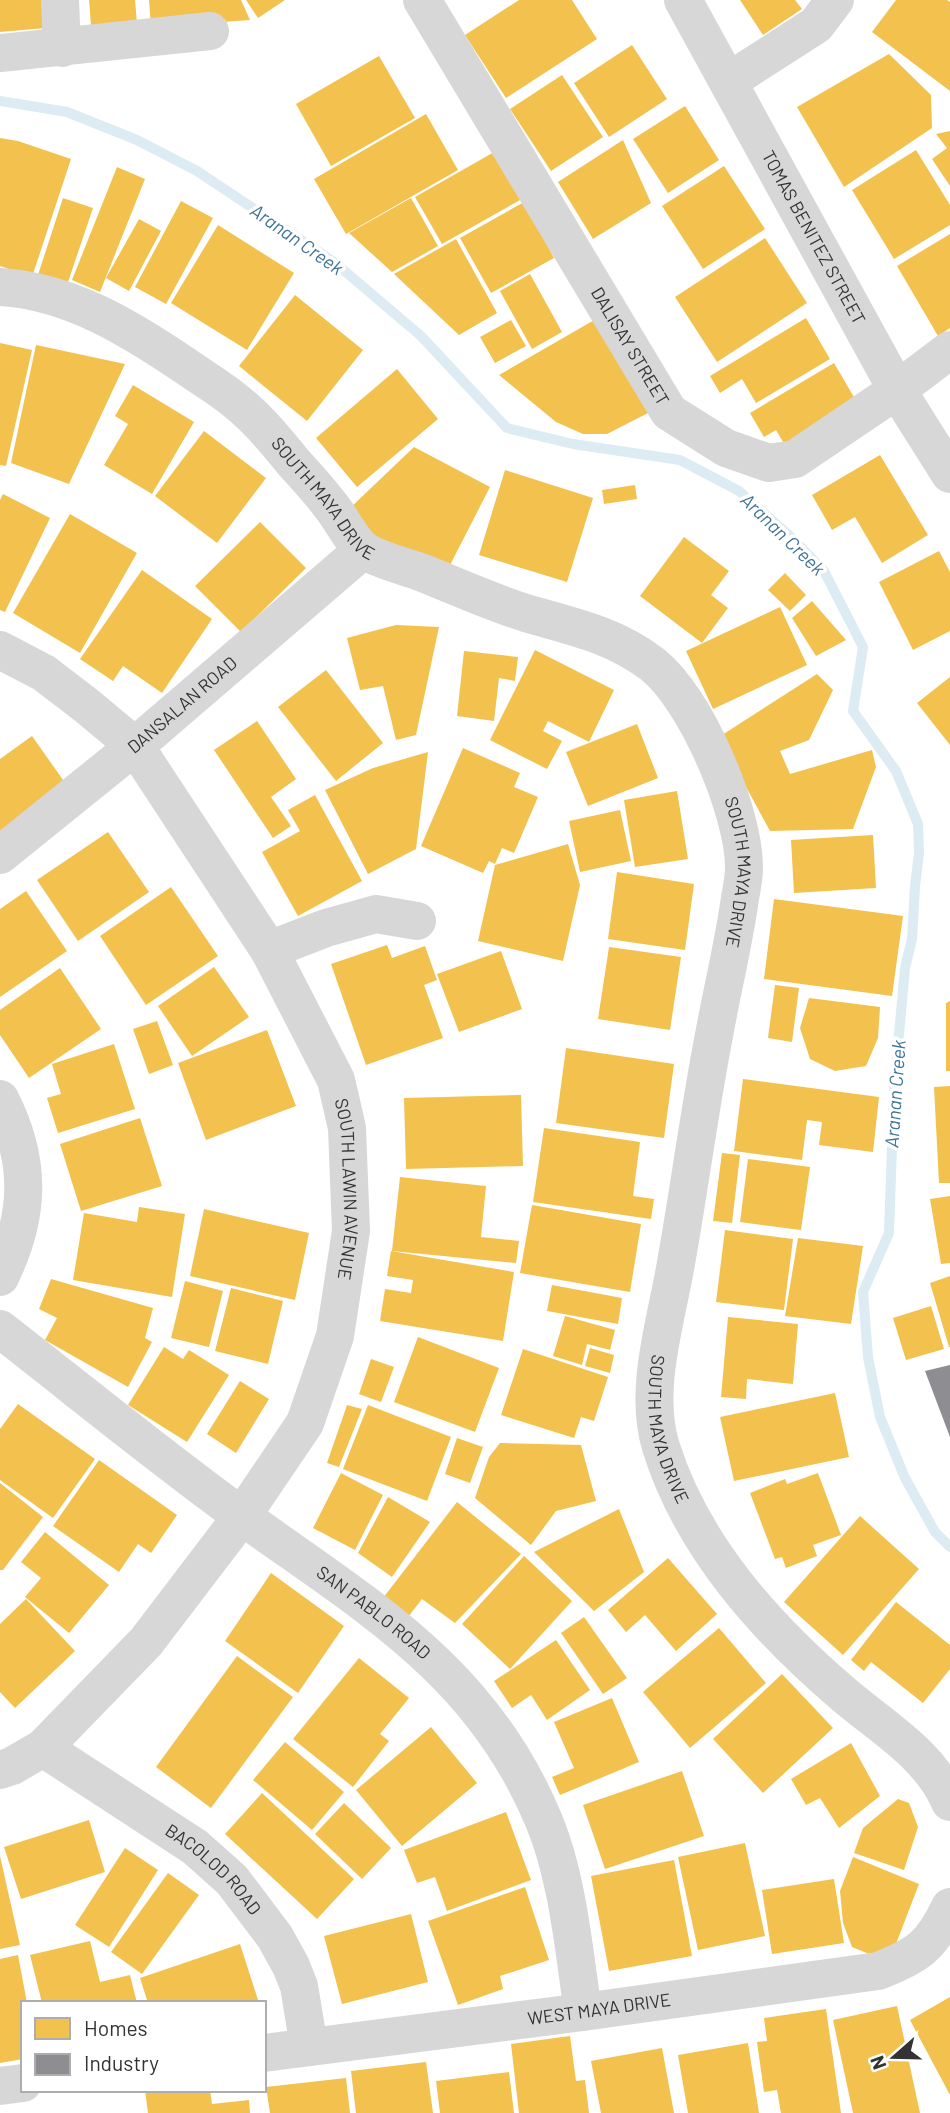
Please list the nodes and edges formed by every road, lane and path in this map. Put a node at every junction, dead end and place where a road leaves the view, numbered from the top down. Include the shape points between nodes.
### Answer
1 (60, 0) edge
2 (422, 0) edge
3 (683, 0) edge
4 (835, 0) edge
5 (210, 32) dead end
6 (62, 48) junction
7 (0, 53) edge
8 (729, 81) junction
9 (0, 287) edge
10 (950, 350) edge
11 (897, 390) junction
12 (950, 474) edge
13 (363, 550) junction
14 (0, 650) edge
15 (135, 746) junction
16 (0, 855) edge
17 (417, 921) dead end
18 (270, 950) junction
19 (0, 1100) edge
20 (0, 1277) edge
21 (0, 1329) edge
22 (242, 1516) junction
23 (43, 1748) junction
24 (0, 1770) edge
25 (950, 1802) edge
26 (950, 1907) edge
27 (583, 2012) junction
28 (309, 2047) junction
29 (266, 2053) edge
30 (21, 2083) edge
31 (0, 2086) edge

1 - 6 street
2 - 11 street, DALISAY STREET via 669,412 726,448 769,463 795,459
3 - 8 street, TOMAS BENITEZ STREET
4 - 8 street via 816,25
5 - 6 street
6 - 7 street
8 - 11 street, TOMAS BENITEZ STREET
9 - 13 street, SOUTH MAYA DRIVE via 60,299 110,319 236,401 268,432
10 - 11 street, DALISAY STREET
11 - 12 street, TOMAS BENITEZ STREET
13 - 15 street, DANSALAN ROAD
13 - 25 street, SOUTH MAYA DRIVE via 630,649 675,688 714,758 733,809 744,868 662,1340 655,1409 659,1440 680,1497 741,1592 778,1635 901,1740 933,1773
14 - 15 street, SOUTH LAWIN AVENUE via 44,673
15 - 16 street, DANSALAN ROAD
15 - 18 street, SOUTH LAWIN AVENUE
17 - 18 street via 376,914
18 - 22 street, SOUTH LAWIN AVENUE via 336,1080 347,1128 351,1231 335,1336 305,1423
19 - 20 street via 23,1160 23,1197 12,1253
21 - 22 street, SAN PABLO ROAD
22 - 23 street, SOUTH LAWIN AVENUE via 146,1642
22 - 27 street, SAN PABLO ROAD via 407,1637 461,1688 496,1731 531,1793 554,1849
23 - 24 street, SOUTH LAWIN AVENUE
23 - 28 street, BACOLOD ROAD via 195,1847 232,1880 291,1966
26 - 27 street, WEST MAYA DRIVE via 928,1944 877,1970
27 - 28 street, WEST MAYA DRIVE
28 - 29 street, WEST MAYA DRIVE
30 - 31 street

